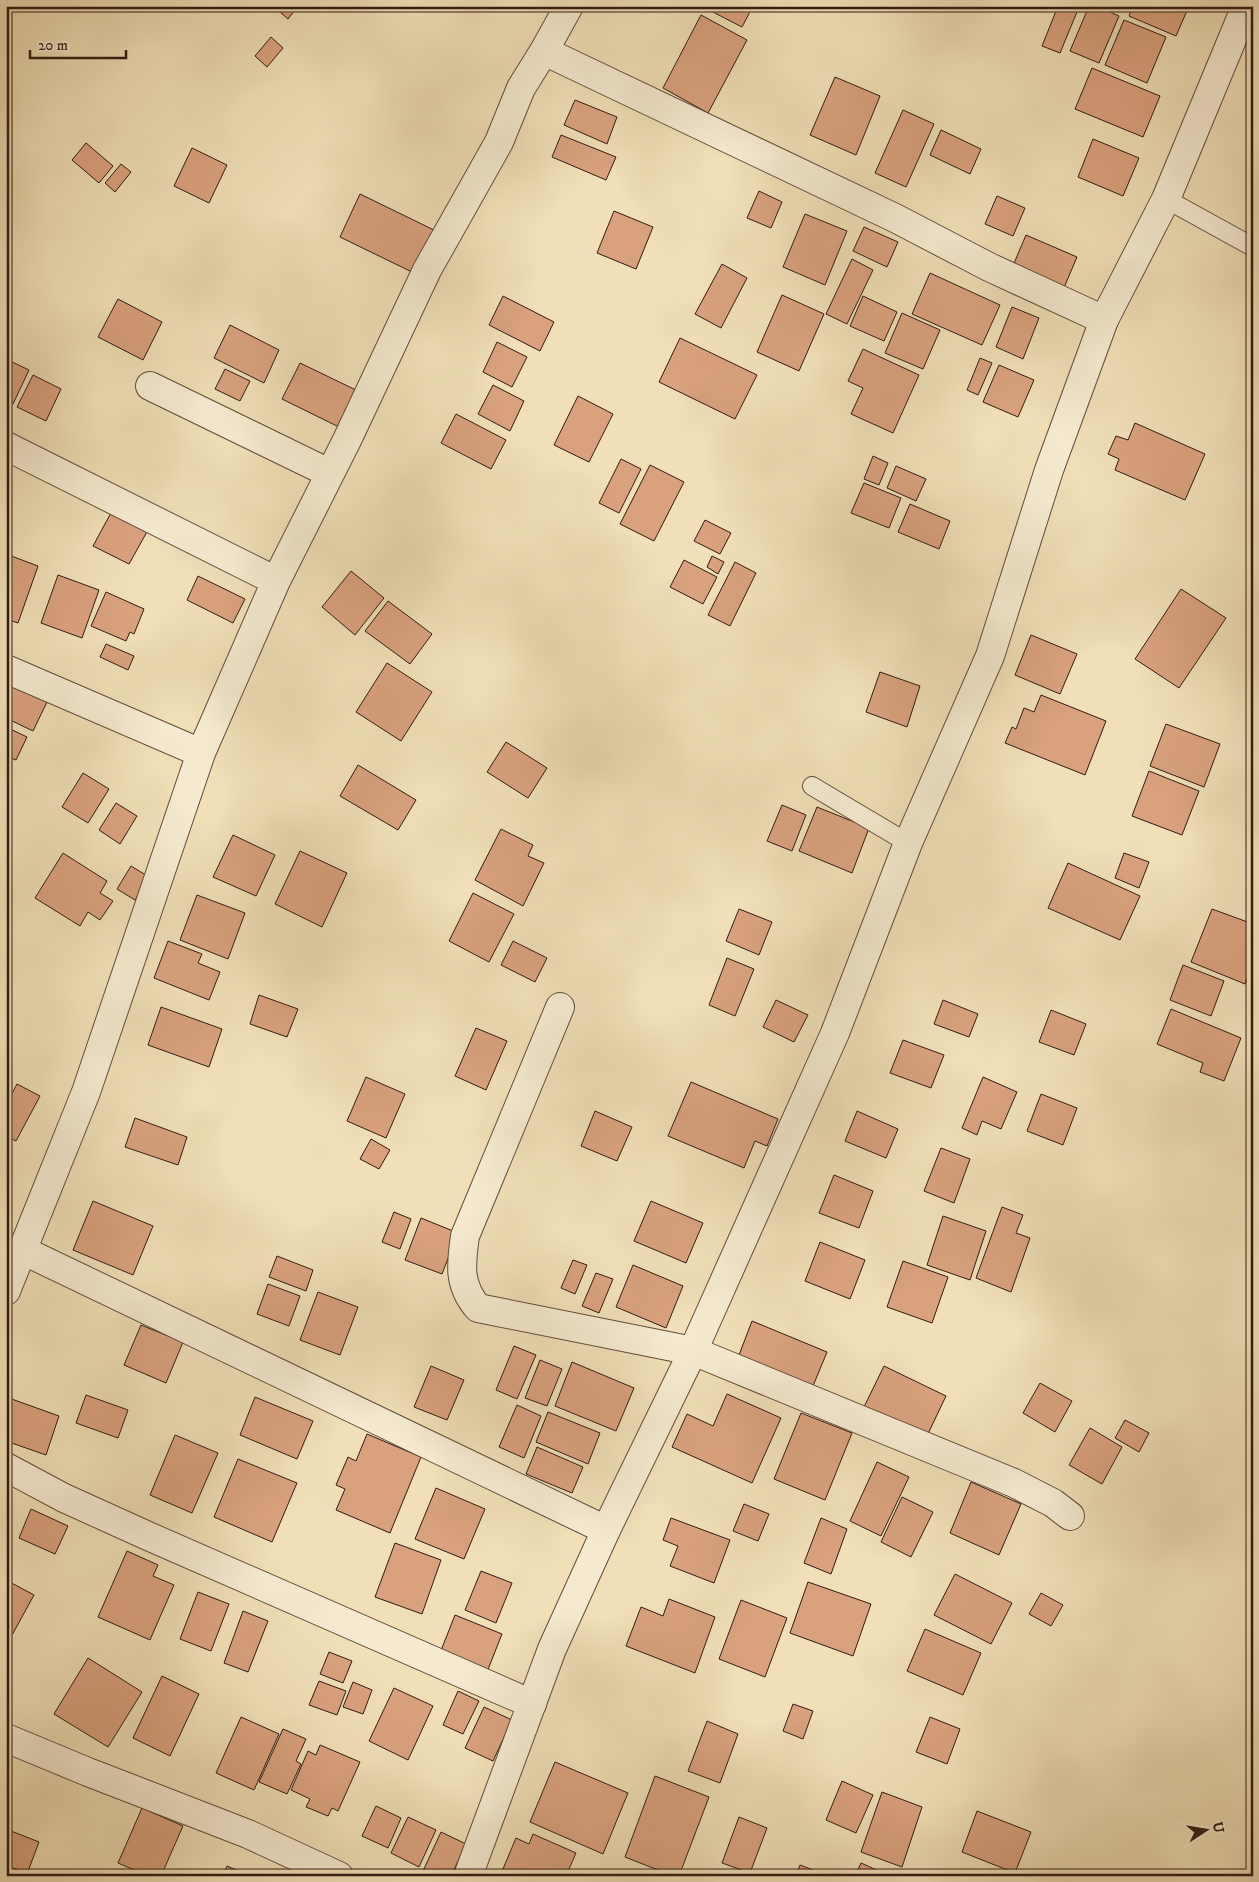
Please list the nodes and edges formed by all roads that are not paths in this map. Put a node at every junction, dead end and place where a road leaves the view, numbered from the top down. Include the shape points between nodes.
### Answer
1 (569, 6) edge
2 (1246, 6) edge
3 (544, 50) junction
4 (1166, 199) junction
5 (1253, 247) edge
6 (1104, 320) junction
7 (150, 386) dead end
8 (6, 446) edge
9 (329, 473) junction
10 (276, 581) junction
11 (6, 669) edge
12 (202, 753) junction
13 (812, 786) dead end
14 (908, 843) junction
15 (560, 1007) dead end
16 (22, 1250) junction
17 (6, 1291) edge
18 (693, 1351) junction
19 (6, 1467) edge
20 (1070, 1516) dead end
21 (606, 1530) junction
22 (532, 1704) junction
23 (9, 1746) edge
24 (339, 1876) edge
25 (468, 1876) edge

1 - 3 street
2 - 4 street
3 - 6 street
3 - 9 street via 521,88 499,142 427,270
4 - 5 lane
4 - 6 street
6 - 14 street via 1049,470 990,656
7 - 9 street
8 - 10 street
9 - 10 street
10 - 12 street
11 - 12 street
12 - 16 street via 86,1092
13 - 14 lane
14 - 18 street via 835,1033
15 - 18 street via 465,1236 462,1278 467,1295 478,1308
16 - 17 street
16 - 21 street
18 - 20 street via 1014,1484 1053,1503
18 - 21 street
19 - 22 street via 123,1525
21 - 22 street via 552,1649
22 - 25 street
23 - 24 street via 88,1772 248,1834

